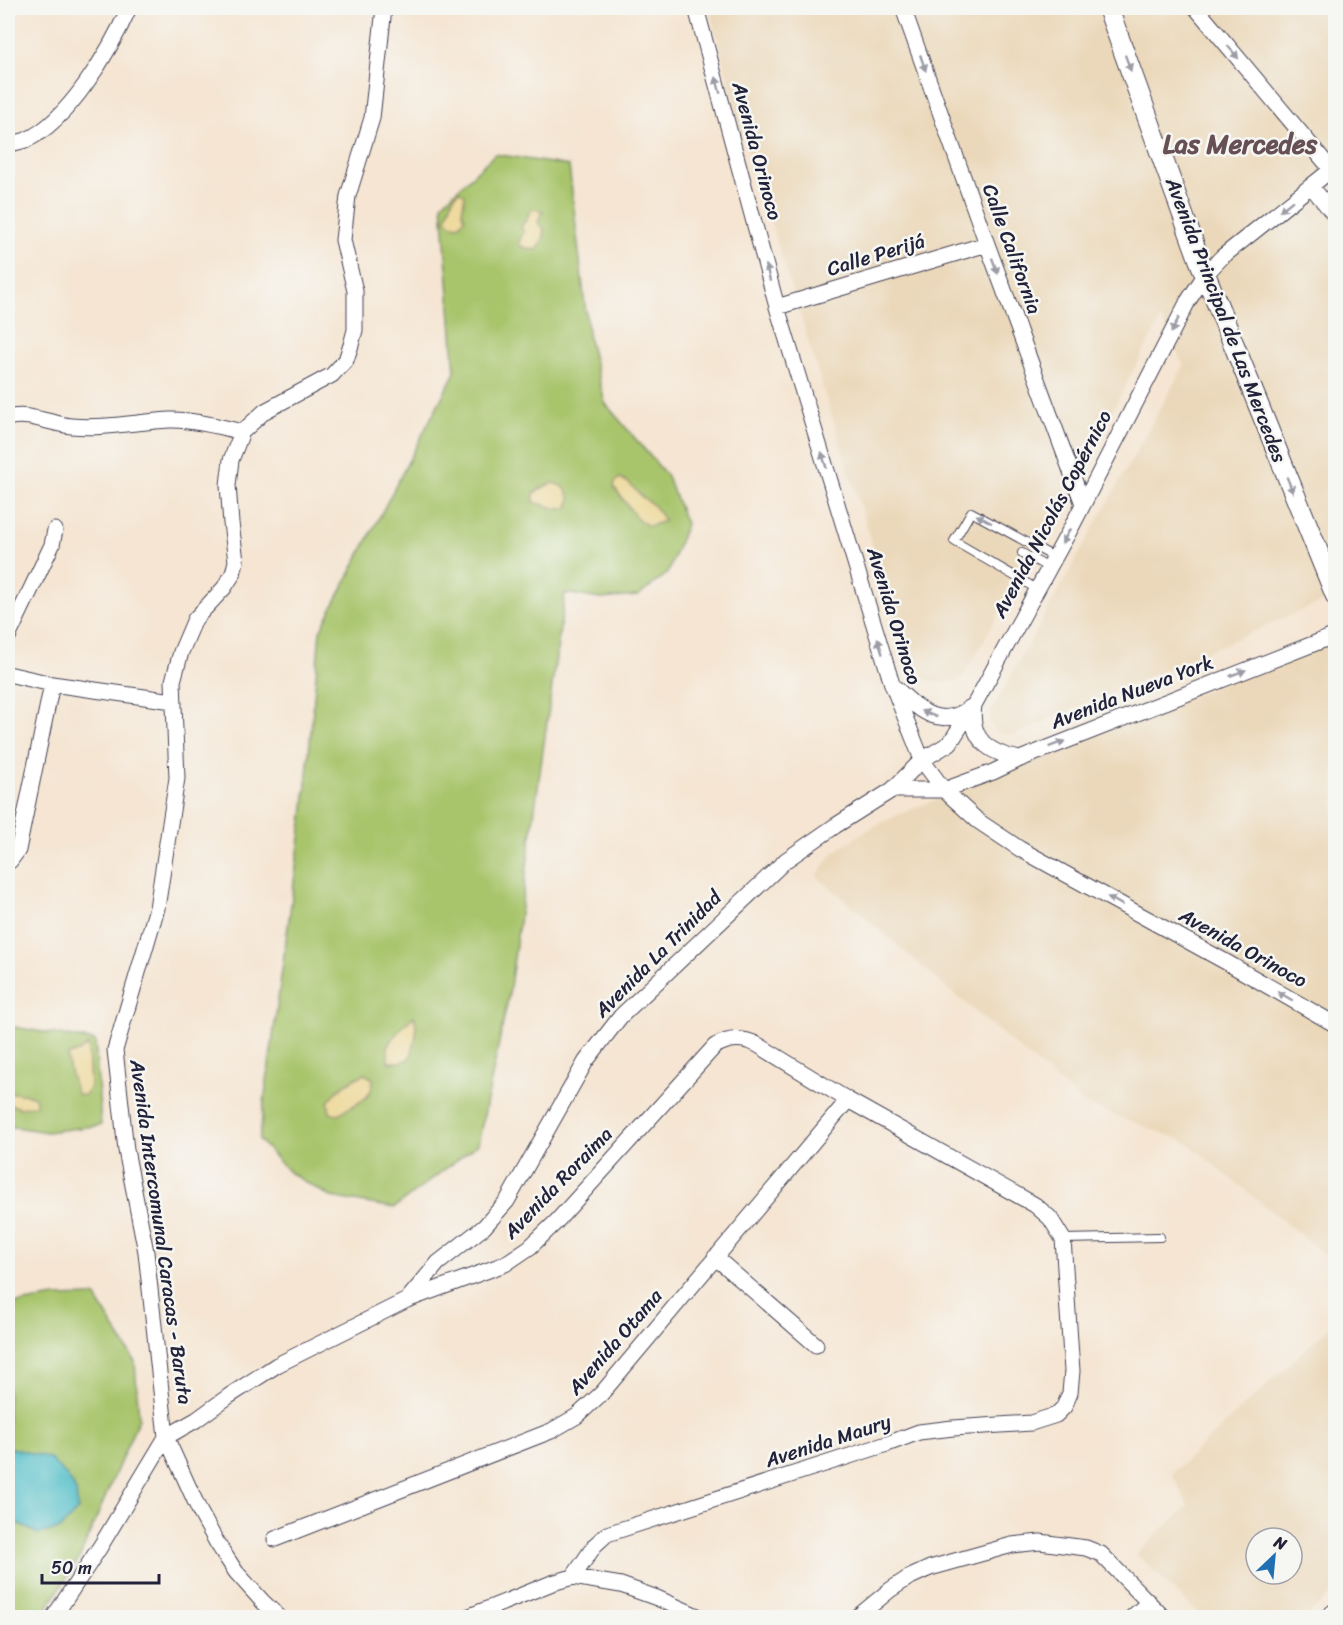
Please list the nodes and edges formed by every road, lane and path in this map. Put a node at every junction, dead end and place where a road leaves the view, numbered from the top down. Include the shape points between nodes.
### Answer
1 (129, 8) edge
2 (384, 8) edge
3 (696, 8) edge
4 (903, 8) edge
5 (1108, 8) edge
6 (1196, 8) edge
7 (8, 144) edge
8 (1333, 168) edge
9 (1311, 186) junction
10 (1335, 217) edge
11 (987, 244) junction
12 (1205, 275) junction
13 (777, 307) junction
14 (8, 418) edge
15 (242, 432) junction
16 (1083, 504) junction
17 (54, 530) dead end
18 (1022, 553) dead end
19 (1051, 562) junction
20 (1037, 589) junction
21 (1335, 596) edge
22 (1335, 635) edge
23 (8, 637) edge
24 (8, 674) edge
25 (52, 684) junction
26 (892, 684) junction
27 (173, 700) junction
28 (974, 705) junction
29 (1020, 759) junction
30 (922, 760) junction
31 (892, 790) junction
32 (944, 790) junction
33 (8, 862) edge
34 (1335, 1025) edge
35 (848, 1100) junction
36 (1160, 1237) dead end
37 (1064, 1239) junction
38 (716, 1257) junction
39 (407, 1300) junction
40 (816, 1345) dead end
41 (166, 1437) junction
42 (275, 1539) dead end
43 (573, 1576) junction
44 (1149, 1602) junction
45 (1335, 1614) edge
46 (54, 1617) edge
47 (280, 1617) edge
48 (465, 1617) edge
49 (702, 1617) edge
50 (856, 1617) edge
51 (1131, 1617) edge
52 (1164, 1617) edge
53 (1330, 1617) edge

1 - 7 street via 82,91 45,129 25,141
2 - 15 street, Avenida Intercomunal Caracas - Baruta via 372,118 348,196 343,240 355,291 355,330 346,360 332,375 265,411
13 -> 3 street, Avenida Orinoco
4 -> 11 street, Calle California
5 -> 12 street, Avenida Principal de Las Mercedes
6 -> 8 street
8 - 9 street
9 - 10 street
9 -> 12 street
11 - 13 street, Calle Perijá
11 -> 16 street, Calle California
12 -> 16 street, Avenida Nicolás Copérnico
12 -> 21 street, Avenida Principal de Las Mercedes
26 -> 13 street, Avenida Orinoco
14 - 15 street via 18,415 71,426 172,420
15 - 27 street, Avenida Intercomunal Caracas - Baruta via 231,460 228,485 236,561 233,574 195,619 173,681
16 -> 19 street, Avenida Nicolás Copérnico
17 - 23 street via 52,545
18 - 19 lane
19 - 20 street, Avenida Nicolás Copérnico
19 -> 20 lane via 971,512 954,541
20 - 28 street, Avenida Nicolás Copérnico
29 -> 22 street, Avenida Nueva York
24 - 25 street
25 - 27 street
25 - 33 street via 18,850
28 -> 26 street via 953,717 940,718 920,710
26 - 30 street, Avenida Orinoco
27 - 41 street, Avenida Intercomunal Caracas - Baruta via 177,778 157,908 115,1050 126,1150 146,1252
28 - 29 street via 973,721 979,739 994,752
28 - 30 street, Avenida Nicolás Copérnico via 950,743
29 - 32 street, Avenida Nueva York
30 - 31 street, Avenida La Trinidad
30 - 32 street, Avenida Orinoco
31 - 32 street
31 - 39 street, Avenida La Trinidad via 786,860 621,1016 586,1061 507,1201 484,1227 438,1263
34 -> 32 street, Avenida Orinoco via 1020,849 978,821
35 - 37 street, Avenida Roraima via 1035,1205
35 - 38 street, Avenida Otama
35 - 39 street, Avenida Roraima via 748,1040 726,1040 715,1046 530,1247 505,1264
36 - 37 lane
37 - 43 street, Avenida Maury via 1072,1371 1070,1393 1056,1415 1031,1423 919,1432 607,1534
38 - 40 street
38 - 42 street, Avenida Otama via 602,1393 577,1416 551,1431
39 - 41 street, Avenida Roraima via 277,1365
41 - 46 street, Avenida Roraima
41 - 47 street, Avenida Intercomunal Caracas - Baruta via 217,1543 236,1572
43 - 48 street
43 - 49 street via 621,1585
44 - 50 street via 1101,1554 1040,1542 1011,1545 930,1568 908,1578
44 - 51 street
44 - 52 street
45 - 53 street

